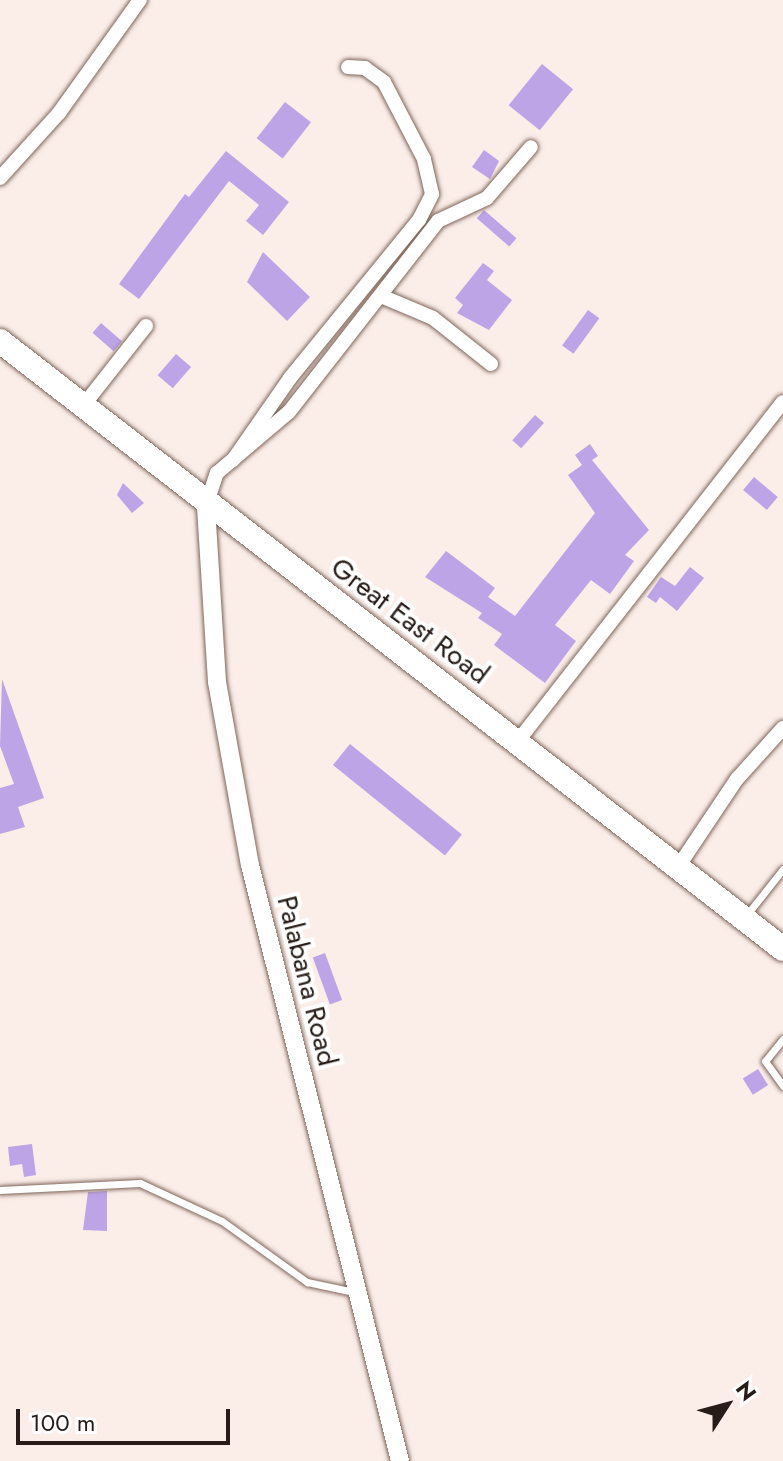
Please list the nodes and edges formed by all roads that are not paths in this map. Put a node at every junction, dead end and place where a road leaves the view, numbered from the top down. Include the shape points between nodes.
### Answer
1 (140, 0) edge
2 (348, 67) dead end
3 (531, 147) dead end
4 (0, 178) edge
5 (381, 296) junction
6 (146, 326) dead end
7 (0, 341) edge
8 (491, 364) dead end
9 (783, 402) edge
10 (83, 406) junction
11 (233, 460) junction
12 (206, 507) junction
13 (783, 728) edge
14 (518, 741) junction
15 (678, 867) junction
16 (783, 869) edge
17 (744, 918) junction
18 (783, 949) edge
19 (783, 1039) edge
20 (783, 1086) edge
21 (0, 1190) edge
22 (357, 1292) junction
23 (400, 1461) edge

1 - 4 street via 59,113
2 - 11 street via 365,68 384,82 424,159 432,194 419,220 282,388
3 - 5 street via 487,198 438,221
5 - 8 street via 433,318
5 - 11 street via 289,412
6 - 10 street
7 - 10 highway, Great East Road
9 - 14 street
10 - 12 highway, Great East Road
11 - 12 street via 217,473
12 - 14 highway, Great East Road
12 - 22 street, Palabana Road via 217,682 236,795
13 - 15 street via 737,779
14 - 15 highway, Great East Road
15 - 17 highway, Great East Road
16 - 17 lane
17 - 18 highway, Great East Road
19 - 20 lane via 765,1061
21 - 22 lane via 140,1183 222,1221 307,1282
22 - 23 street, Palabana Road

